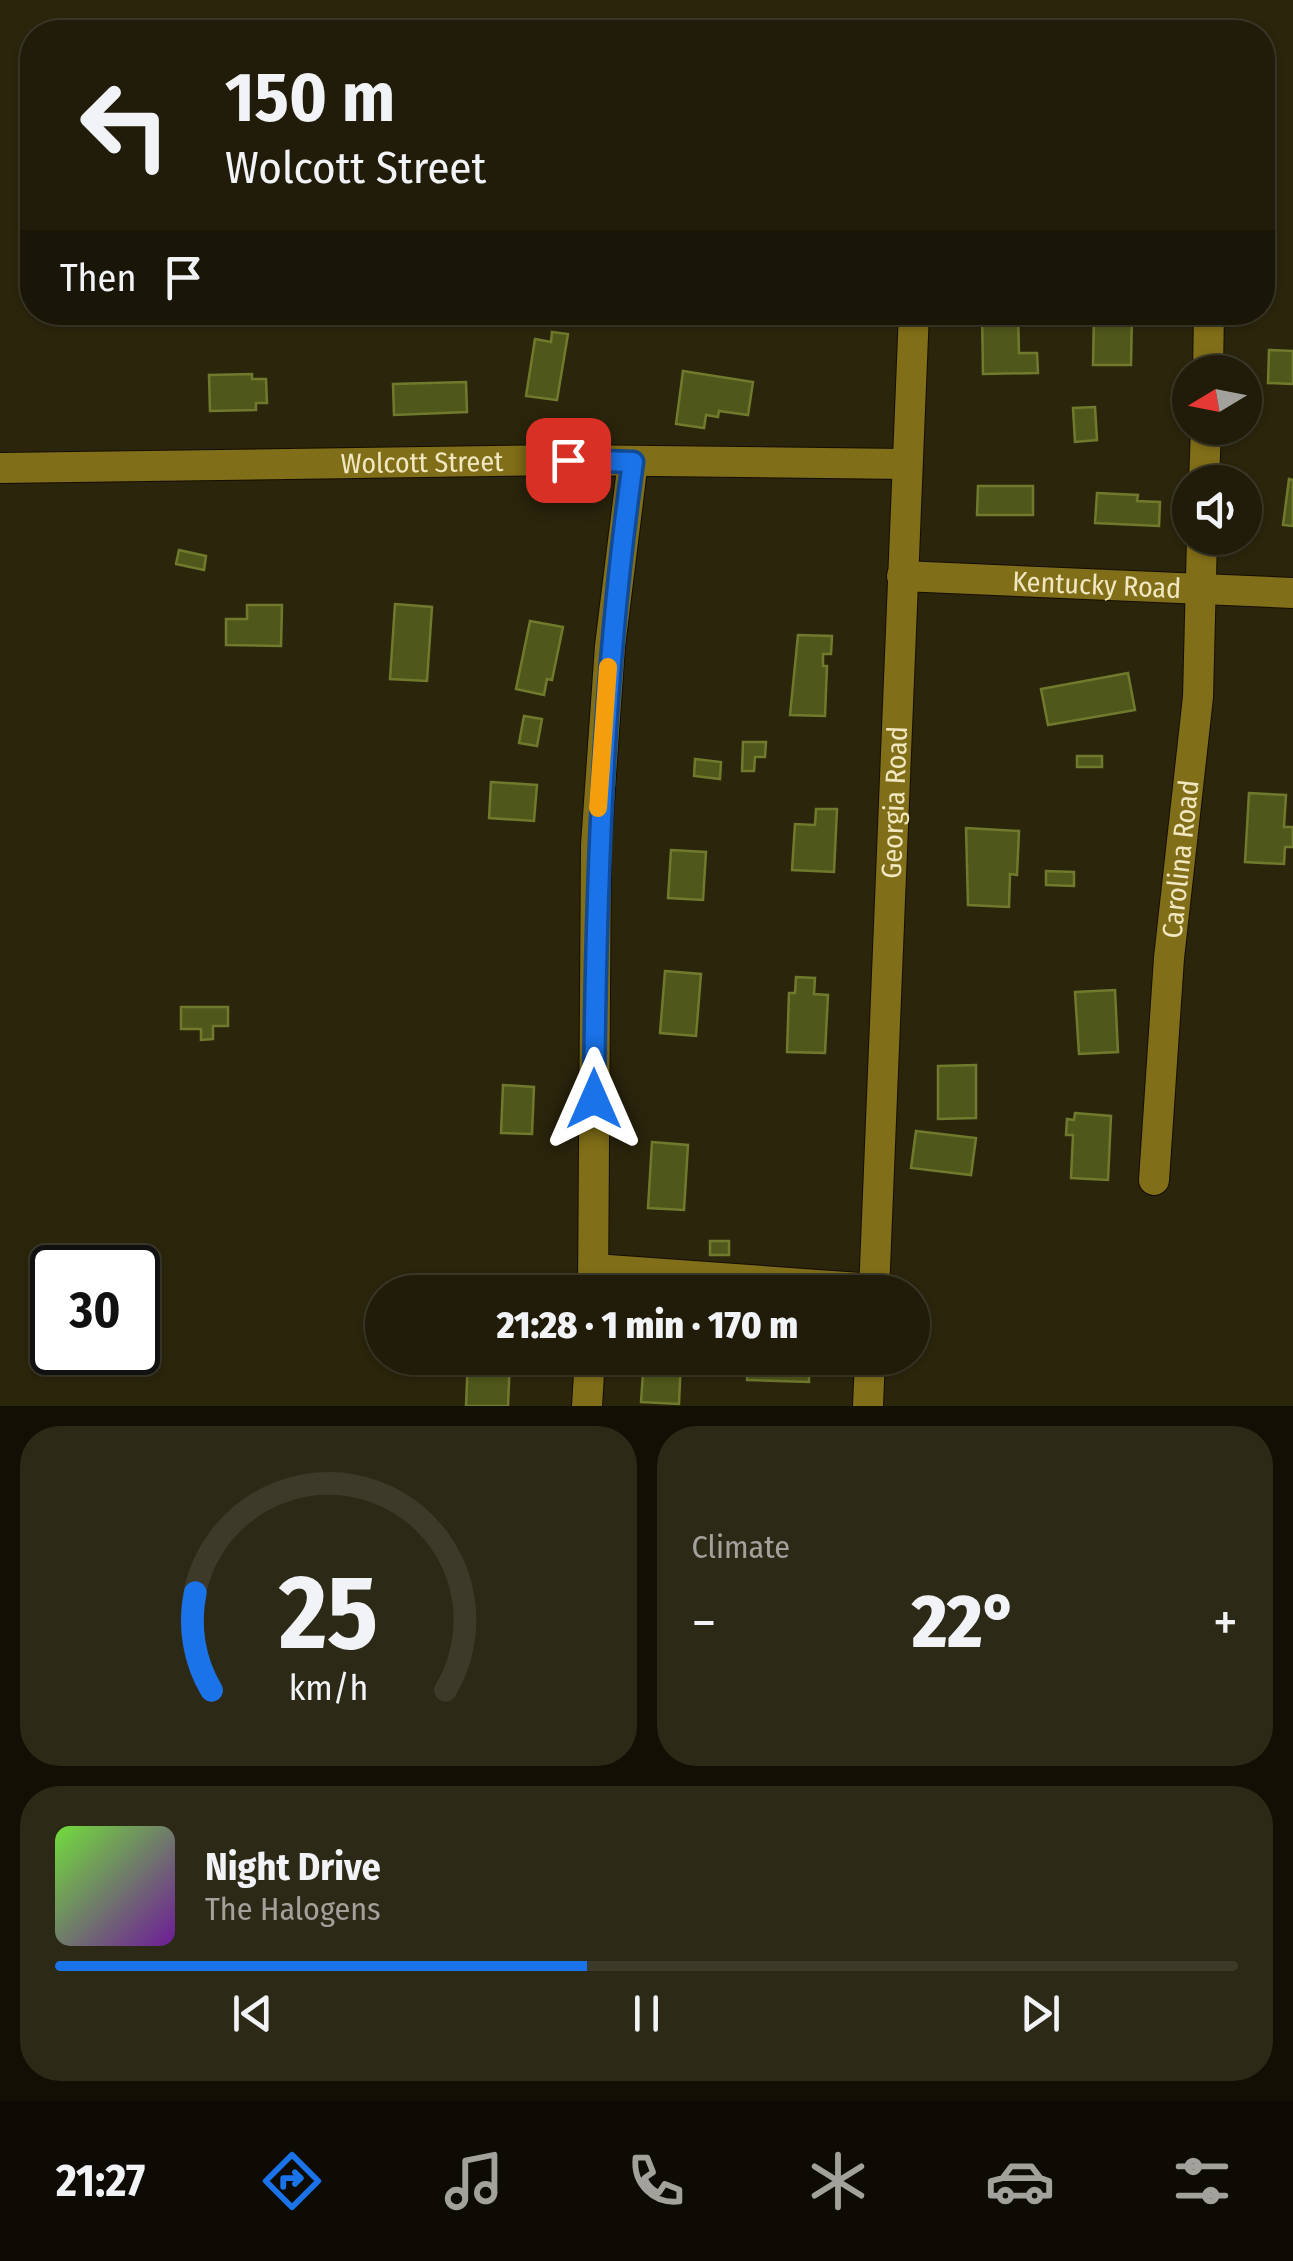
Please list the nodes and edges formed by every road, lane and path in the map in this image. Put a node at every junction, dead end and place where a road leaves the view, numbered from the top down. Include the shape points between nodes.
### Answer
1 (913, 325) edge
2 (1209, 325) edge
3 (1208, 355) edge
4 (633, 462) junction
5 (906, 464) junction
6 (0, 468) edge
7 (1201, 555) edge
8 (902, 576) junction
9 (1200, 589) junction
10 (1293, 593) edge
11 (1154, 1180) dead end
12 (594, 1275) edge
13 (875, 1275) edge
14 (589, 1375) edge
15 (869, 1375) edge
16 (588, 1406) edge
17 (868, 1406) edge

1 - 5 street, Georgia Road
2 - 3 street
4 - 5 street, Wolcott Street
4 - 6 street, Wolcott Street
4 - 12 street via 610,646 596,845
5 - 8 street, Georgia Road
7 - 9 street, Carolina Road
8 - 9 street, Kentucky Road
8 - 13 street, Georgia Road
9 - 10 street, Kentucky Road
9 - 11 street, Carolina Road via 1198,697 1169,958
14 - 16 street
15 - 17 street

